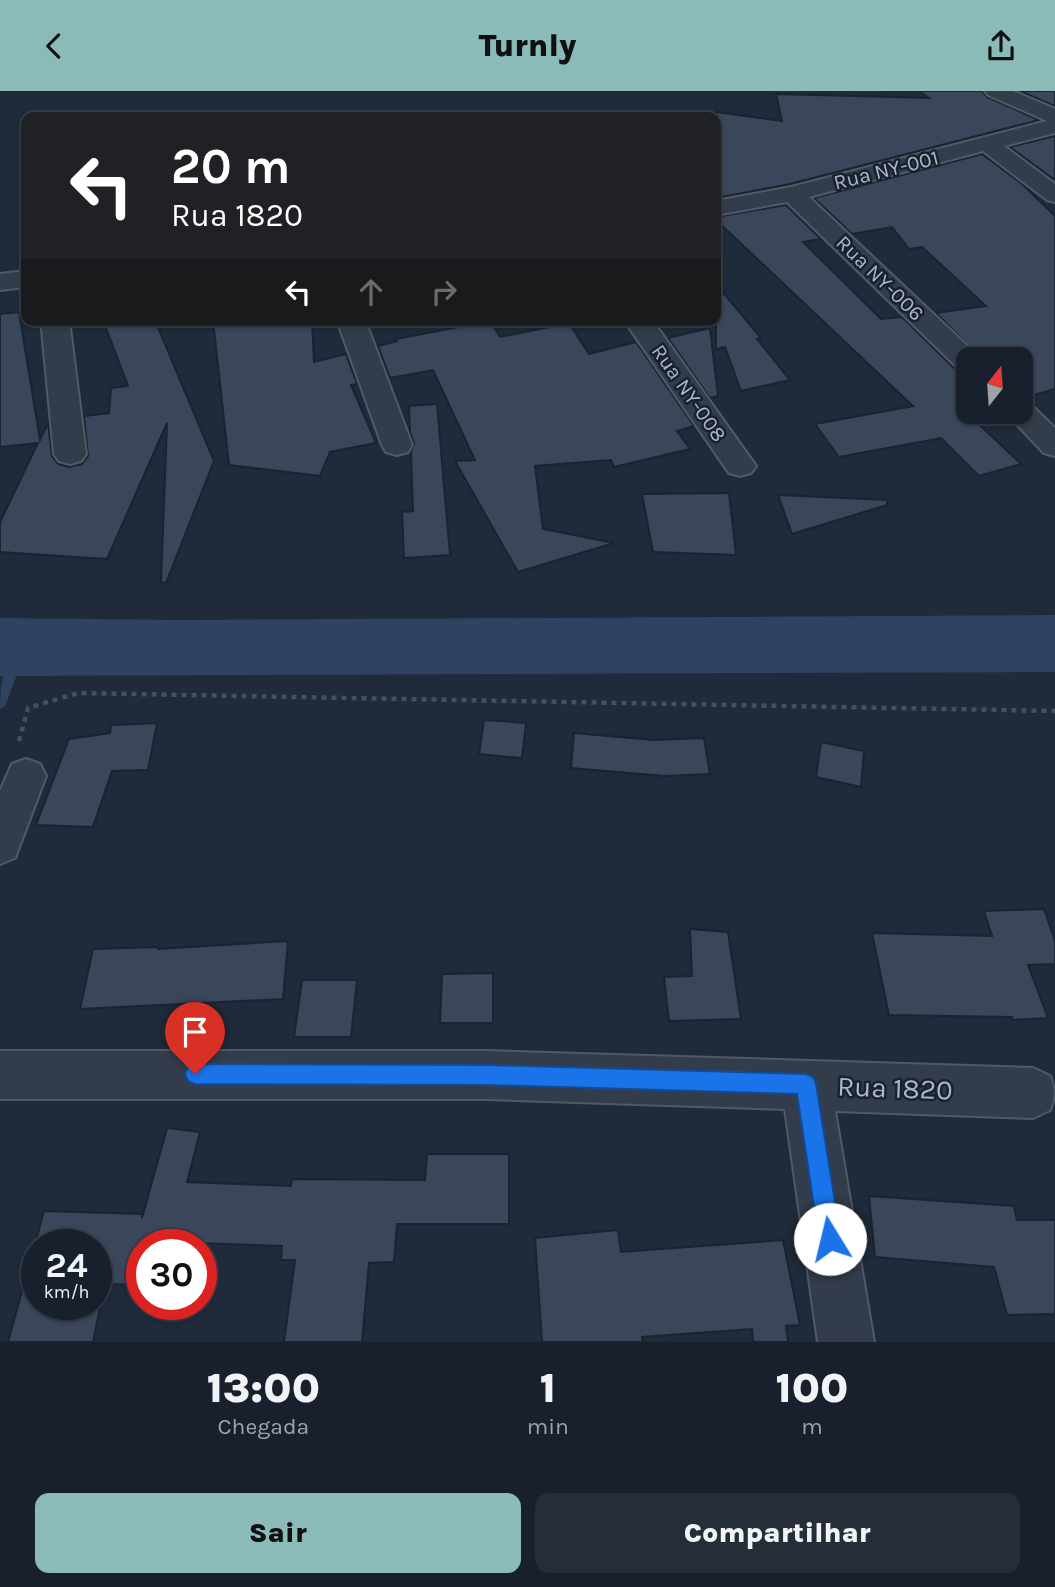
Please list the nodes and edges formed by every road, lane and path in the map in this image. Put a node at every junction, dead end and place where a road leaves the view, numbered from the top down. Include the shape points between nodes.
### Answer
1 (995, 91) edge
2 (1055, 117) edge
3 (1055, 126) edge
4 (989, 145) junction
5 (792, 194) junction
6 (1055, 195) edge
7 (721, 207) edge
8 (21, 280) edge
9 (0, 282) edge
10 (56, 326) edge
11 (353, 326) edge
12 (642, 326) edge
13 (956, 351) edge
14 (1032, 424) edge
15 (397, 445) dead end
16 (1055, 446) edge
17 (70, 454) dead end
18 (740, 466) dead end
19 (1055, 711) edge
20 (26, 776) joint
21 (0, 845) edge
22 (0, 1075) edge
23 (806, 1084) junction
24 (1033, 1093) dead end
25 (845, 1342) edge

1 - 2 street
3 - 4 street, Rua NY-001
4 - 5 street, Rua NY-001
4 - 6 street
5 - 7 street, Rua NY-001
5 - 13 street, Rua NY-006
8 - 9 street
10 - 17 street
11 - 15 street
12 - 18 street, Rua NY-008
14 - 16 street
19 - 20 path via 78,693 28,708 16,751
20 - 21 street
22 - 23 street, Rua 1820 via 487,1075
23 - 24 street, Rua 1820
23 - 25 street

